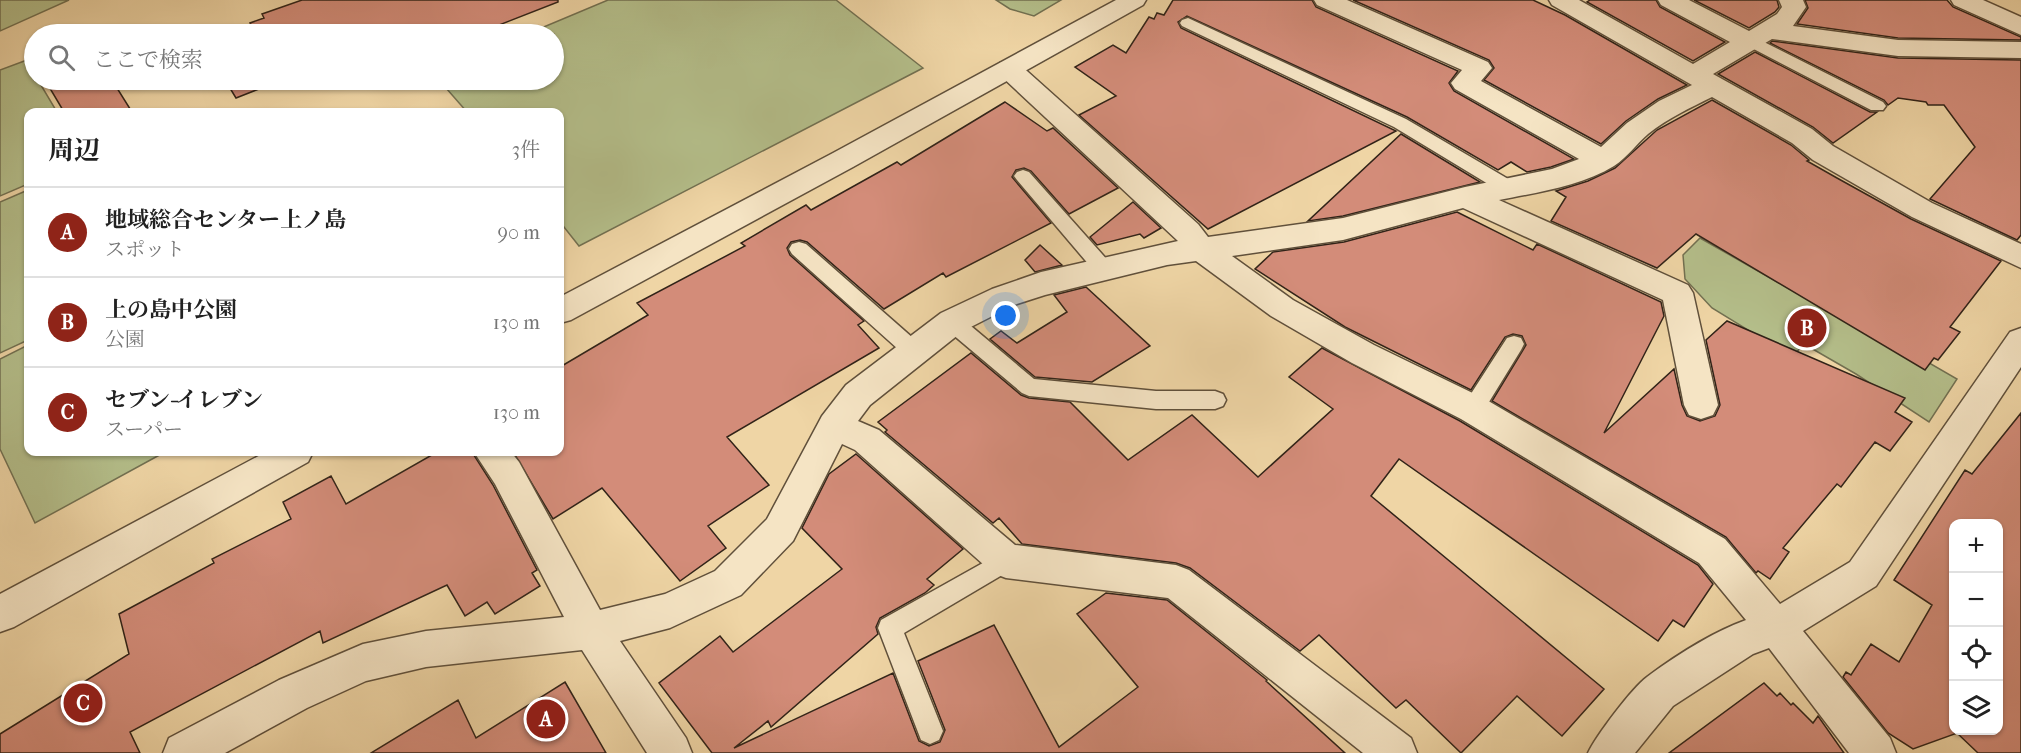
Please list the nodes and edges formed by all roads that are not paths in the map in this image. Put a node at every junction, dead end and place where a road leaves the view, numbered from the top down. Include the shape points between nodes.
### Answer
1 (1134, 0) edge
2 (1326, 0) edge
3 (1561, 0) edge
4 (1670, 0) edge
5 (1791, 0) edge
6 (1973, 2) edge
7 (1188, 23) dead end
8 (2021, 27) edge
9 (1757, 38) junction
10 (2021, 50) edge
11 (1009, 69) junction
12 (1703, 80) junction
13 (1877, 106) dead end
14 (1603, 160) junction
15 (1023, 176) dead end
16 (1509, 188) junction
17 (1466, 197) junction
18 (799, 249) dead end
19 (1202, 250) junction
20 (2021, 257) edge
21 (1103, 268) junction
22 (564, 308) edge
23 (951, 322) junction
24 (2021, 341) edge
25 (1514, 344) dead end
26 (915, 352) junction
27 (1215, 400) dead end
28 (1701, 405) dead end
29 (1473, 409) junction
30 (834, 426) junction
31 (289, 456) edge
32 (495, 456) edge
33 (1006, 561) junction
34 (0, 614) edge
35 (1776, 627) junction
36 (591, 630) junction
37 (930, 731) dead end
38 (183, 753) edge
39 (671, 753) edge
40 (1396, 753) edge
41 (1609, 753) edge
42 (1875, 753) edge

1 - 11 street
2 - 14 street via 1479,68 1464,83
3 - 12 street
4 - 9 street
5 - 9 street via 1791,14
6 - 8 street
7 - 16 lane via 1400,123
9 - 10 street via 1898,48
9 - 12 street
9 - 13 lane
11 - 19 street
11 - 22 street
12 - 14 street
12 - 20 street via 1922,210
14 - 16 street via 1558,178
15 - 21 lane
16 - 17 street
17 - 19 street via 1343,229
17 - 28 street via 1677,293
18 - 26 lane
19 - 21 street
19 - 29 street via 1282,308
21 - 23 street via 1003,297
23 - 26 street
23 - 27 lane via 1029,387 1156,400
24 - 35 street via 1863,574
25 - 29 lane
26 - 30 street via 858,395
29 - 35 street via 1712,551
30 - 33 street via 867,440
30 - 36 street via 780,530 728,583 670,610
31 - 34 street
32 - 36 street
33 - 37 lane via 890,628
33 - 40 street via 1176,582
35 - 41 street via 1739,641 1659,692
35 - 42 street
36 - 38 street via 426,649 363,663 293,694
36 - 39 street

